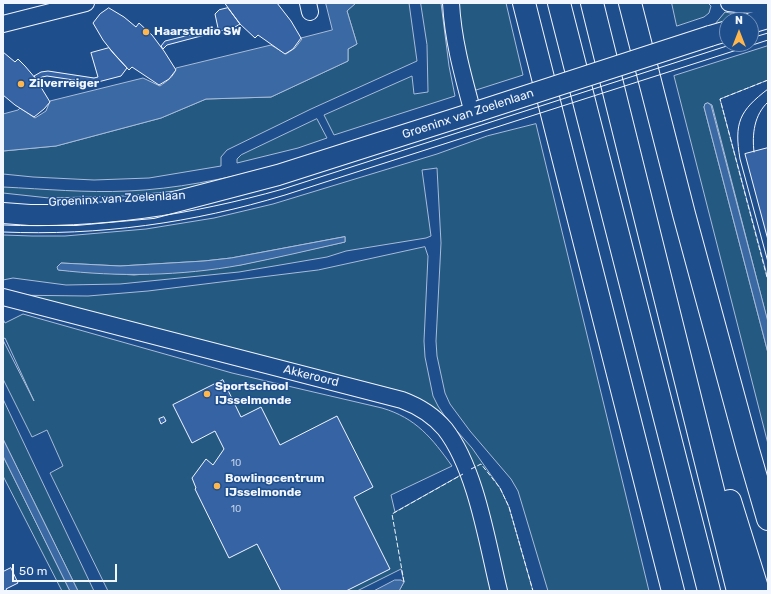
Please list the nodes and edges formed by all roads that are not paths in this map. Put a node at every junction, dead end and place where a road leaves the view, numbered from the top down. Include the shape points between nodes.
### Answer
1 (86, 3) edge
2 (451, 3) edge
3 (524, 3) edge
4 (559, 3) edge
5 (592, 3) edge
6 (630, 3) edge
7 (729, 3) edge
8 (762, 3) edge
9 (3, 24) edge
10 (719, 33) edge
11 (476, 112) junction
12 (208, 194) junction
13 (3, 199) edge
14 (3, 213) edge
15 (3, 297) edge
16 (696, 415) junction
17 (768, 519) edge
18 (499, 591) edge
19 (674, 591) edge
20 (709, 591) edge
21 (738, 591) edge
22 (758, 591) edge

1 - 9 street
2 - 11 street via 455,43 463,80
3 - 19 highway
4 - 20 highway
5 - 16 highway
6 - 17 highway via 684,214
7 - 8 street
10 - 11 main road, Groeninx van Zoelenlaan, bridge
11 - 12 main road, Groeninx van Zoelenlaan via 278,175
12 - 13 main road, Groeninx van Zoelenlaan via 78,203
12 - 14 main road, Groeninx van Zoelenlaan via 152,208 110,212 75,215
15 - 18 street, Akkeroord via 414,404 444,428 468,471
16 - 21 highway
16 - 22 highway via 716,456

